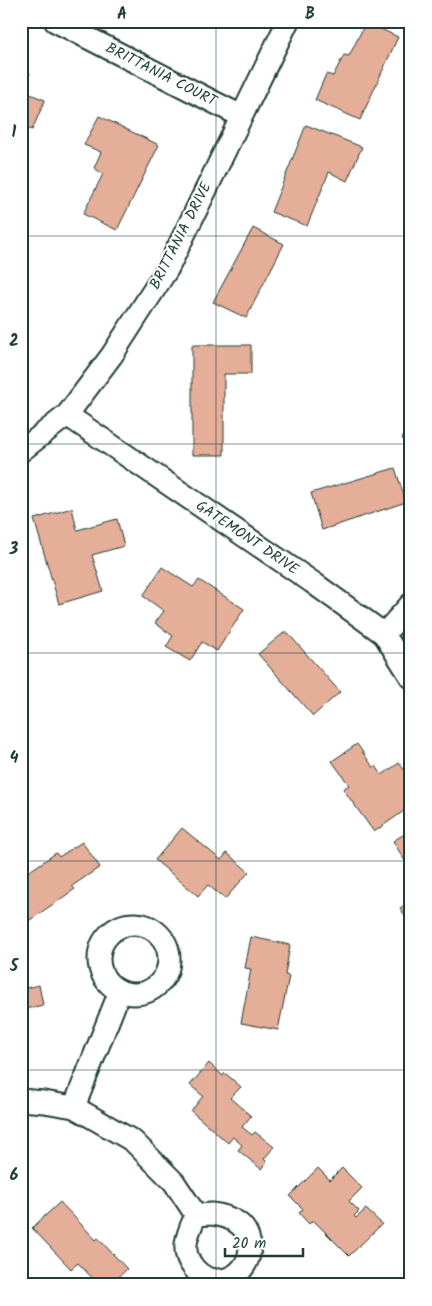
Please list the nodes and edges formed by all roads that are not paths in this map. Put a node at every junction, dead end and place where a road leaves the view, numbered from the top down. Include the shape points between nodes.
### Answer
1 (55, 21) edge
2 (288, 21) edge
3 (240, 116) junction
4 (67, 415) junction
5 (21, 451) edge
6 (411, 604) edge
7 (384, 634) junction
8 (411, 677) edge
9 (120, 991) dead end
10 (21, 1100) edge
11 (74, 1107) junction
12 (196, 1215) dead end

1 - 3 street, BRITTANIA COURT
2 - 3 street, BRITTANIA DRIVE
3 - 4 street, BRITTANIA DRIVE via 168,268 112,354
4 - 5 street, BRITTANIA DRIVE
4 - 7 street, GATEMONT DRIVE
6 - 7 street
7 - 8 street, GATEMONT DRIVE
9 - 11 street
10 - 11 street
11 - 12 street via 133,1141 174,1182

